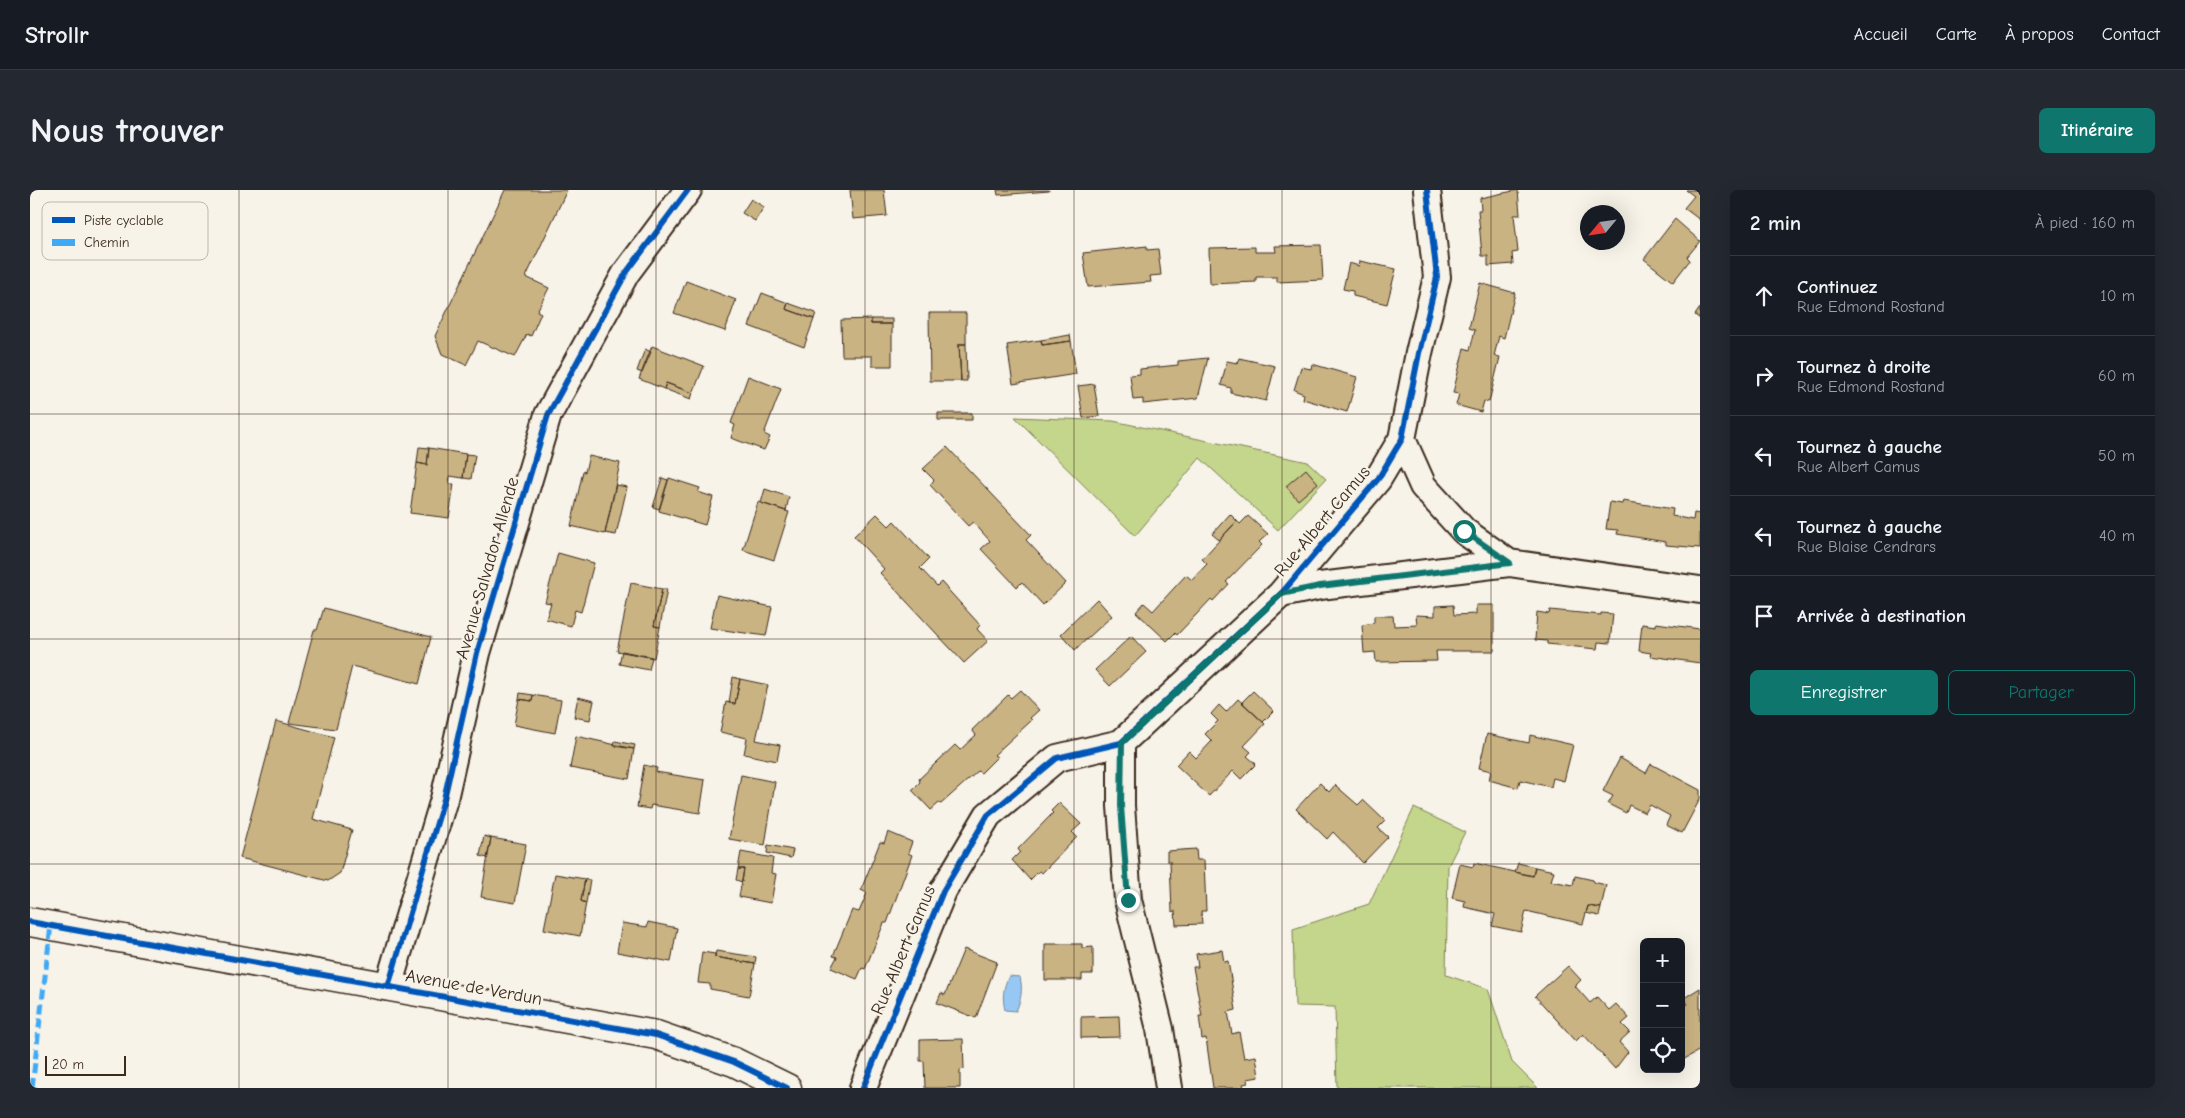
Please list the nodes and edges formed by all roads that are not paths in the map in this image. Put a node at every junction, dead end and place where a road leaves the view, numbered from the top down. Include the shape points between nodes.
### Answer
1 (688, 190) edge
2 (1426, 190) edge
3 (1402, 439) junction
4 (1510, 563) junction
5 (1700, 590) edge
6 (1281, 594) junction
7 (1122, 743) junction
8 (30, 922) edge
9 (388, 987) junction
10 (787, 1088) edge
11 (862, 1088) edge
12 (1169, 1088) edge

1 - 9 street, Avenue Salvador Allende via 626,273 548,416 477,653 444,799
2 - 3 street, Rue Albert Camus via 1437,277
3 - 4 street via 1423,486 1464,531
3 - 6 street, Rue Albert Camus via 1378,479
4 - 5 street
4 - 6 street via 1320,586
6 - 7 street, Rue Albert Camus
7 - 11 street, Rue Albert Camus via 1057,758 988,815 943,891
7 - 12 street via 1121,806 1128,900 1160,1029
8 - 9 main road, Avenue de Verdun
9 - 10 main road, Avenue de Verdun via 656,1035 734,1062

